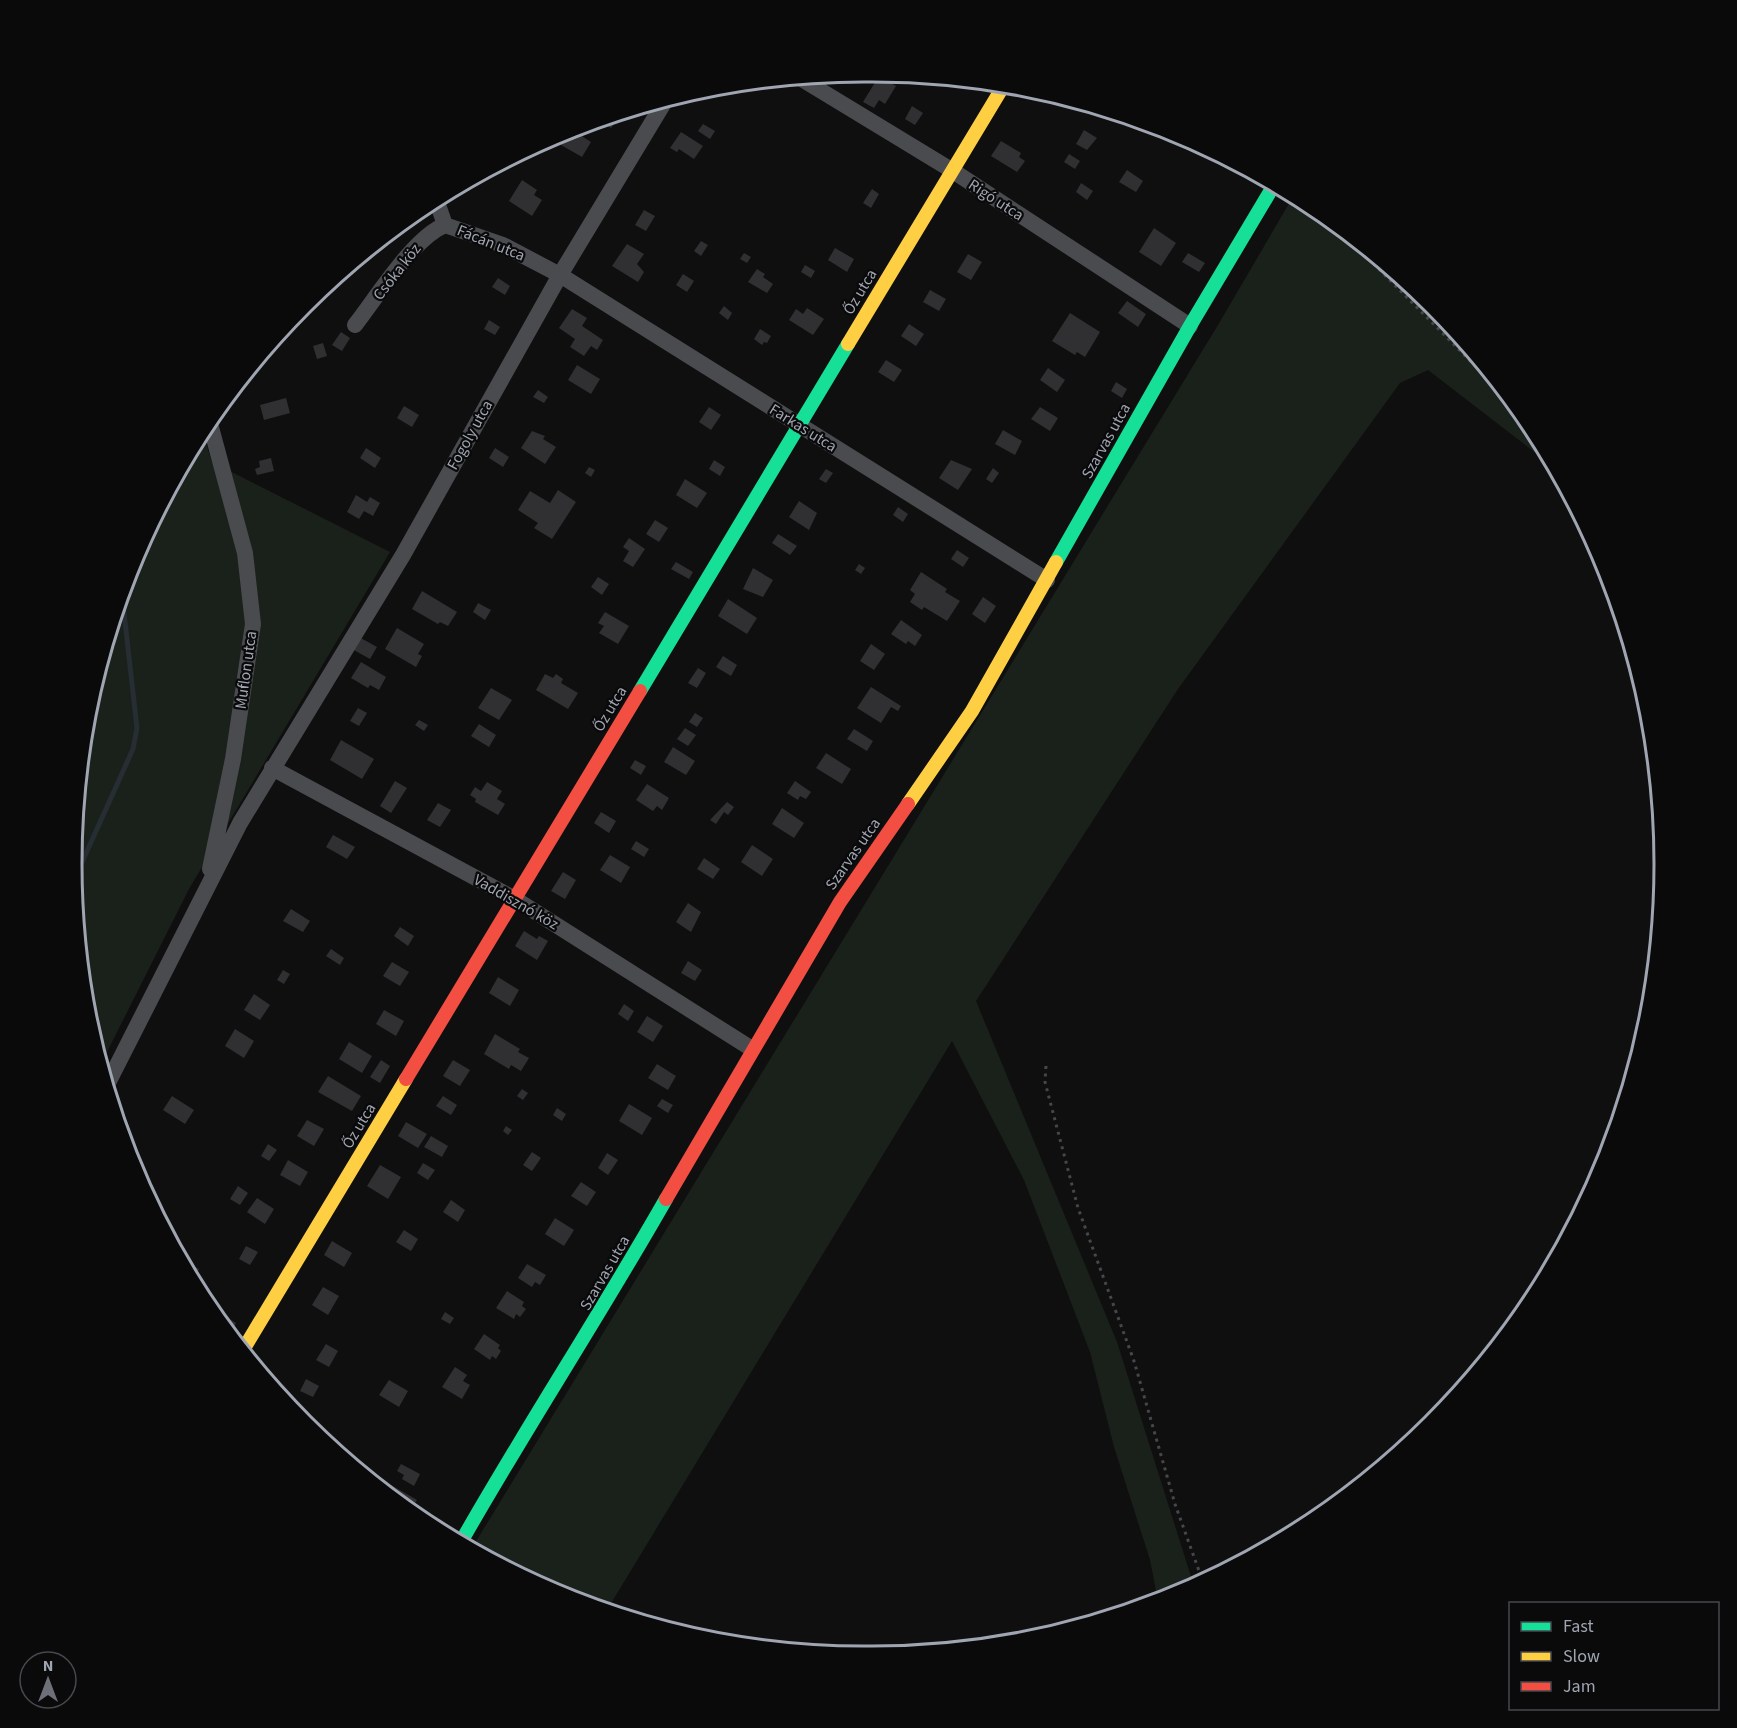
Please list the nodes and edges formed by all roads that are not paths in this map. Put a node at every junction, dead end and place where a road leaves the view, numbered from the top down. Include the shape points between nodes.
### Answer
1 (810, 84) edge
2 (999, 93) edge
3 (660, 110) edge
4 (953, 171) junction
5 (1270, 191) edge
6 (439, 208) edge
7 (444, 225) junction
8 (560, 275) junction
9 (355, 325) dead end
10 (1190, 326) junction
11 (798, 426) junction
12 (212, 433) edge
13 (1047, 580) junction
14 (272, 768) junction
15 (207, 887) junction
16 (515, 899) junction
17 (752, 1049) junction
18 (112, 1075) edge
19 (247, 1344) edge
20 (465, 1536) edge

1 - 4 street, Rigó utca
2 - 4 street, Őz utca
3 - 8 street, Fogoly utca
4 - 10 street, Rigó utca
4 - 11 street, Őz utca
5 - 10 street, Szarvas utca
6 - 7 street, Fácán utca
7 - 8 street, Fácán utca via 503,245
7 - 9 street, Csóka köz via 419,243
8 - 11 street, Farkas utca
8 - 14 street, Fogoly utca via 403,555
10 - 13 street, Szarvas utca
11 - 13 street, Farkas utca
11 - 16 street, Őz utca
12 - 15 street, Muflon utca via 245,553 253,624 233,759
13 - 17 street, Szarvas utca via 972,711 840,902
14 - 15 street, Muflon utca
14 - 16 street, Vaddisznó köz
15 - 18 street, Muflon utca
16 - 17 street, Vaddisznó köz
16 - 19 street, Őz utca
17 - 20 street, Szarvas utca via 604,1308

